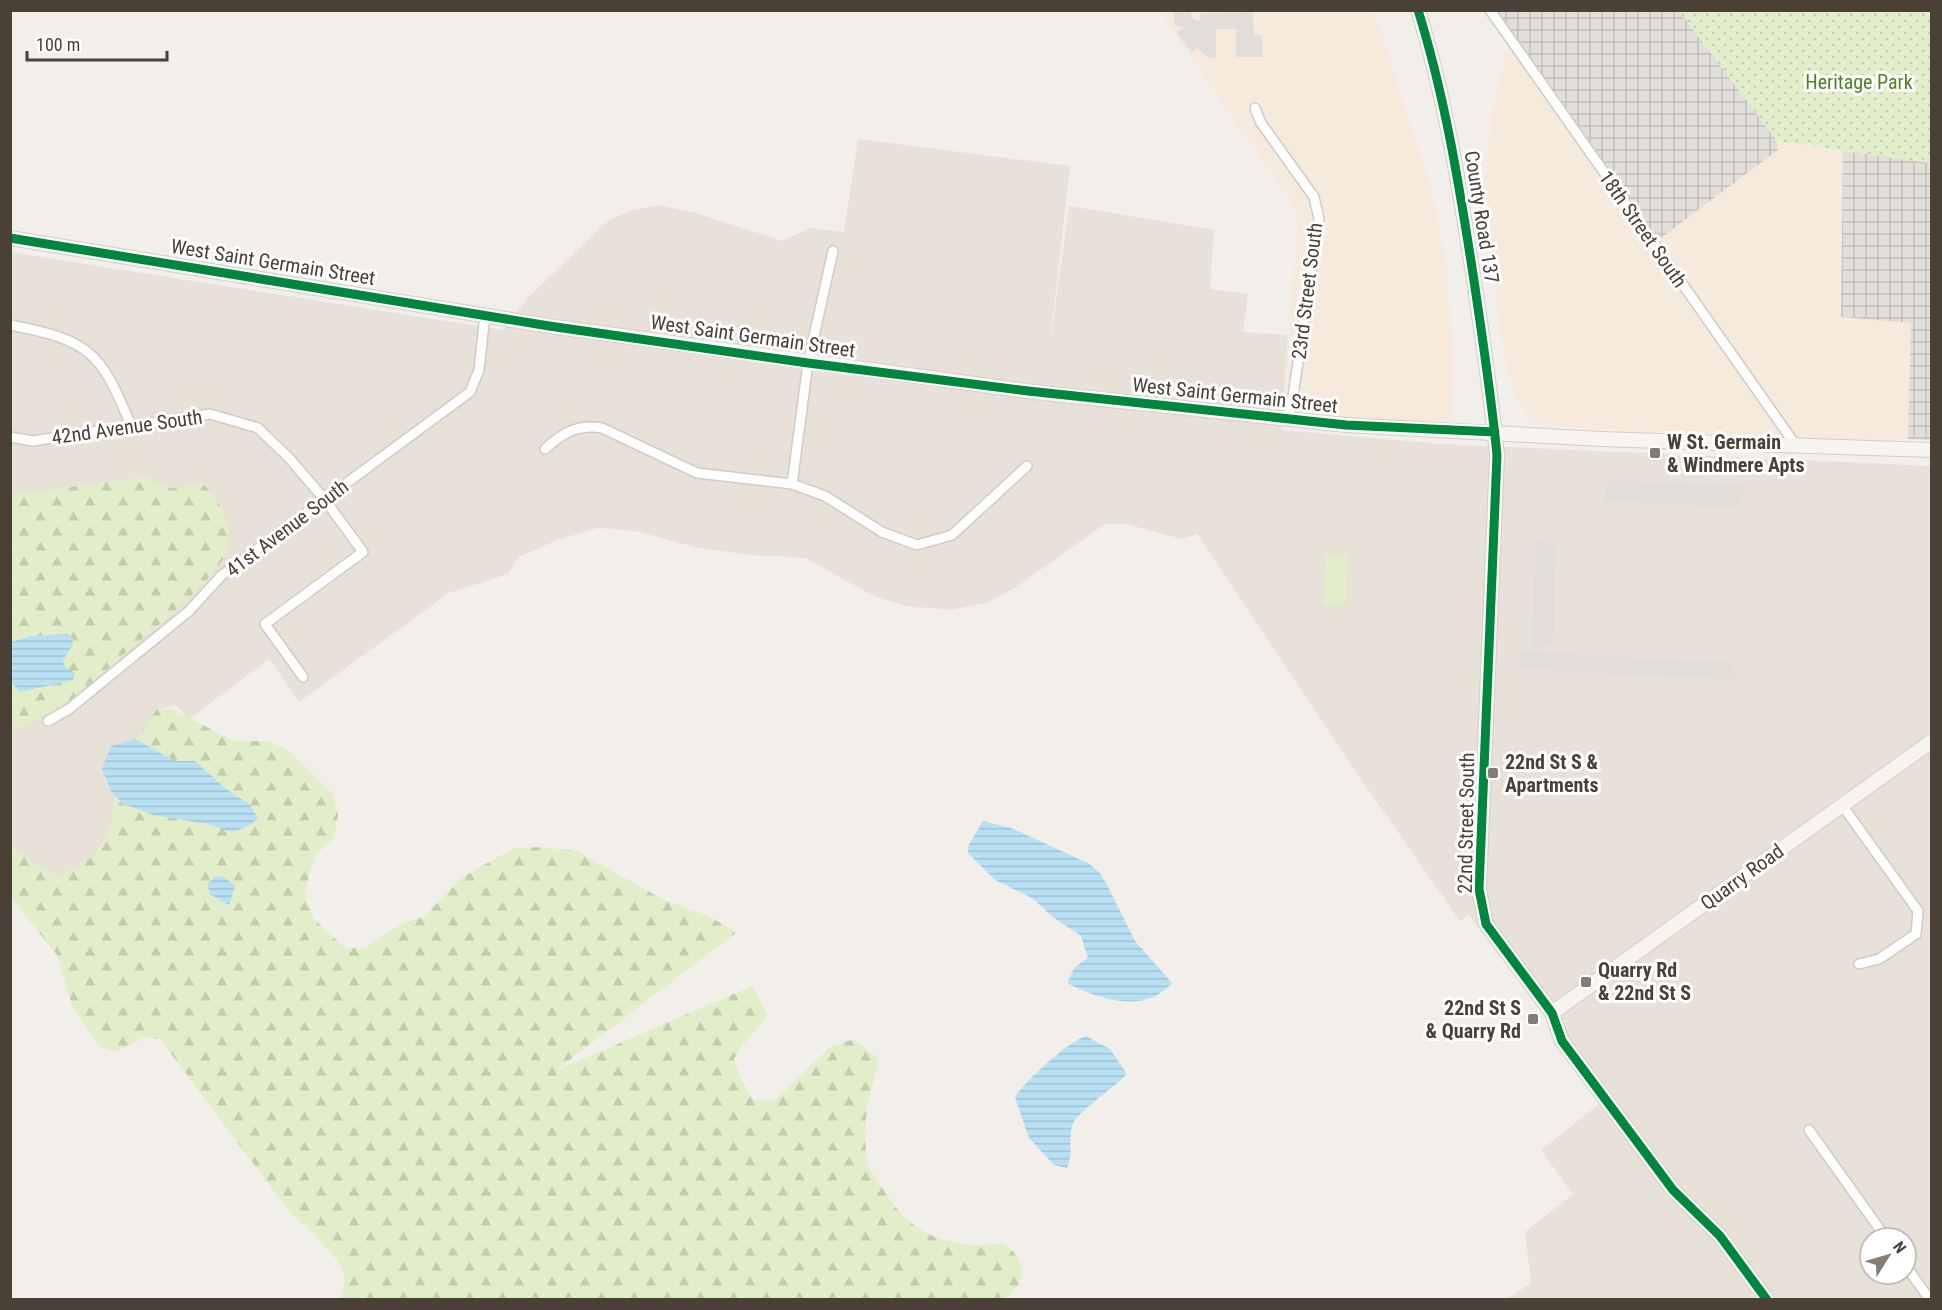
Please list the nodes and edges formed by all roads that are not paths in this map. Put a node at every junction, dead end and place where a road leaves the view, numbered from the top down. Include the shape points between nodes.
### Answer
1 (1418, 10) edge
2 (1490, 10) edge
3 (1255, 108) dead end
4 (10, 238) edge
5 (833, 251) dead end
6 (485, 315) junction
7 (10, 325) edge
8 (808, 363) junction
9 (1287, 419) junction
10 (131, 426) junction
11 (1495, 432) junction
12 (10, 437) edge
13 (1797, 447) junction
14 (544, 449) dead end
15 (1932, 450) edge
16 (1027, 466) dead end
17 (792, 484) junction
18 (325, 500) junction
19 (303, 677) dead end
20 (48, 721) dead end
21 (1932, 741) edge
22 (1842, 805) junction
23 (1859, 964) dead end
24 (1552, 1013) junction
25 (1809, 1130) dead end
26 (1877, 1226) edge
27 (1918, 1282) edge
28 (1767, 1299) edge
29 (1930, 1299) edge

1 - 11 street, County Road 137 via 1457,166
2 - 13 street, 18th Street South
3 - 9 street, 23rd Street South via 1261,123 1314,197 1319,219
4 - 6 street, West Saint Germain Street
5 - 8 street
6 - 8 street, West Saint Germain Street
6 - 18 street, 41st Avenue South via 479,370 470,392
7 - 10 street via 53,333 90,352 113,382
8 - 9 street, West Saint Germain Street
8 - 17 street
9 - 11 street, West Saint Germain Street
10 - 12 street, 42nd Avenue South via 33,441
10 - 18 street, 42nd Avenue South via 210,414 258,428
11 - 13 street, West Saint Germain Street
11 - 24 street, 22nd Street South via 1496,532 1479,889 1486,924
13 - 15 street, West Saint Germain Street
14 - 17 street via 560,435 595,427 697,473
16 - 17 street via 952,535 918,545 882,532 825,496
18 - 19 street, 42nd Avenue South via 363,552 265,624
18 - 20 street, 41st Avenue South via 222,575 189,611 69,709
21 - 22 street, Quarry Road
22 - 23 street via 1918,911 1916,934 1879,959
22 - 24 street, Quarry Road
24 - 28 street, 22nd Street South via 1562,1041 1673,1190 1720,1236
25 - 26 street
27 - 29 street

